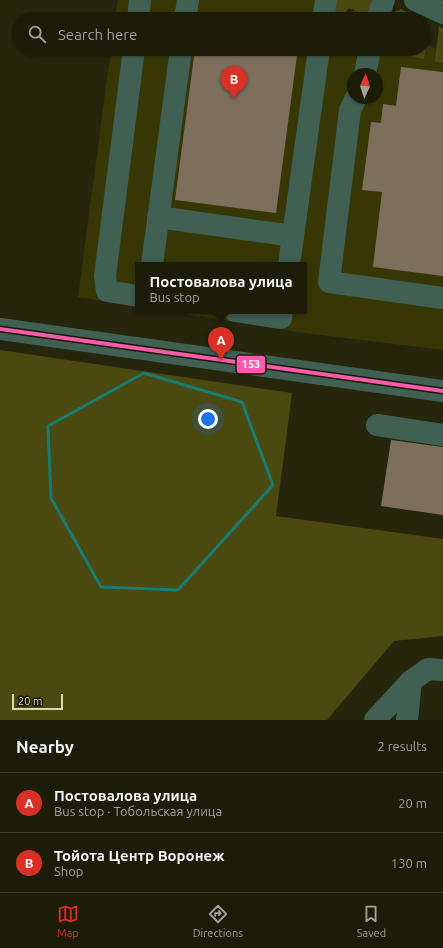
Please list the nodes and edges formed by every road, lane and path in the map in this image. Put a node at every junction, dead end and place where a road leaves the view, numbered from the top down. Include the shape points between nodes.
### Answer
1 (140, 0) edge
2 (188, 0) edge
3 (326, 0) edge
4 (384, 0) edge
5 (416, 0) edge
6 (139, 12) edge
7 (187, 12) edge
8 (324, 12) edge
9 (380, 12) edge
10 (443, 13) edge
11 (133, 56) edge
12 (180, 56) edge
13 (318, 56) edge
14 (369, 56) edge
15 (366, 68) edge
16 (353, 104) edge
17 (158, 217) junction
18 (293, 236) junction
19 (152, 262) edge
20 (289, 262) edge
21 (135, 295) edge
22 (443, 298) edge
23 (255, 314) edge
24 (282, 314) edge
25 (0, 329) edge
26 (443, 391) edge
27 (377, 426) dead end
28 (443, 435) edge
29 (443, 670) edge
30 (411, 681) junction
31 (376, 720) edge
32 (407, 720) edge

1 - 6 street
2 - 7 street
3 - 8 street
4 - 9 street
5 - 10 street
11 - 21 street via 105,276 108,290
12 - 17 street
13 - 18 street
14 - 15 street
16 - 22 street via 350,110 329,282
17 - 18 street
17 - 19 street
18 - 20 street
23 - 24 street via 281,318
25 - 26 street
27 - 28 street
29 - 30 street via 428,669
30 - 31 street
30 - 32 street

